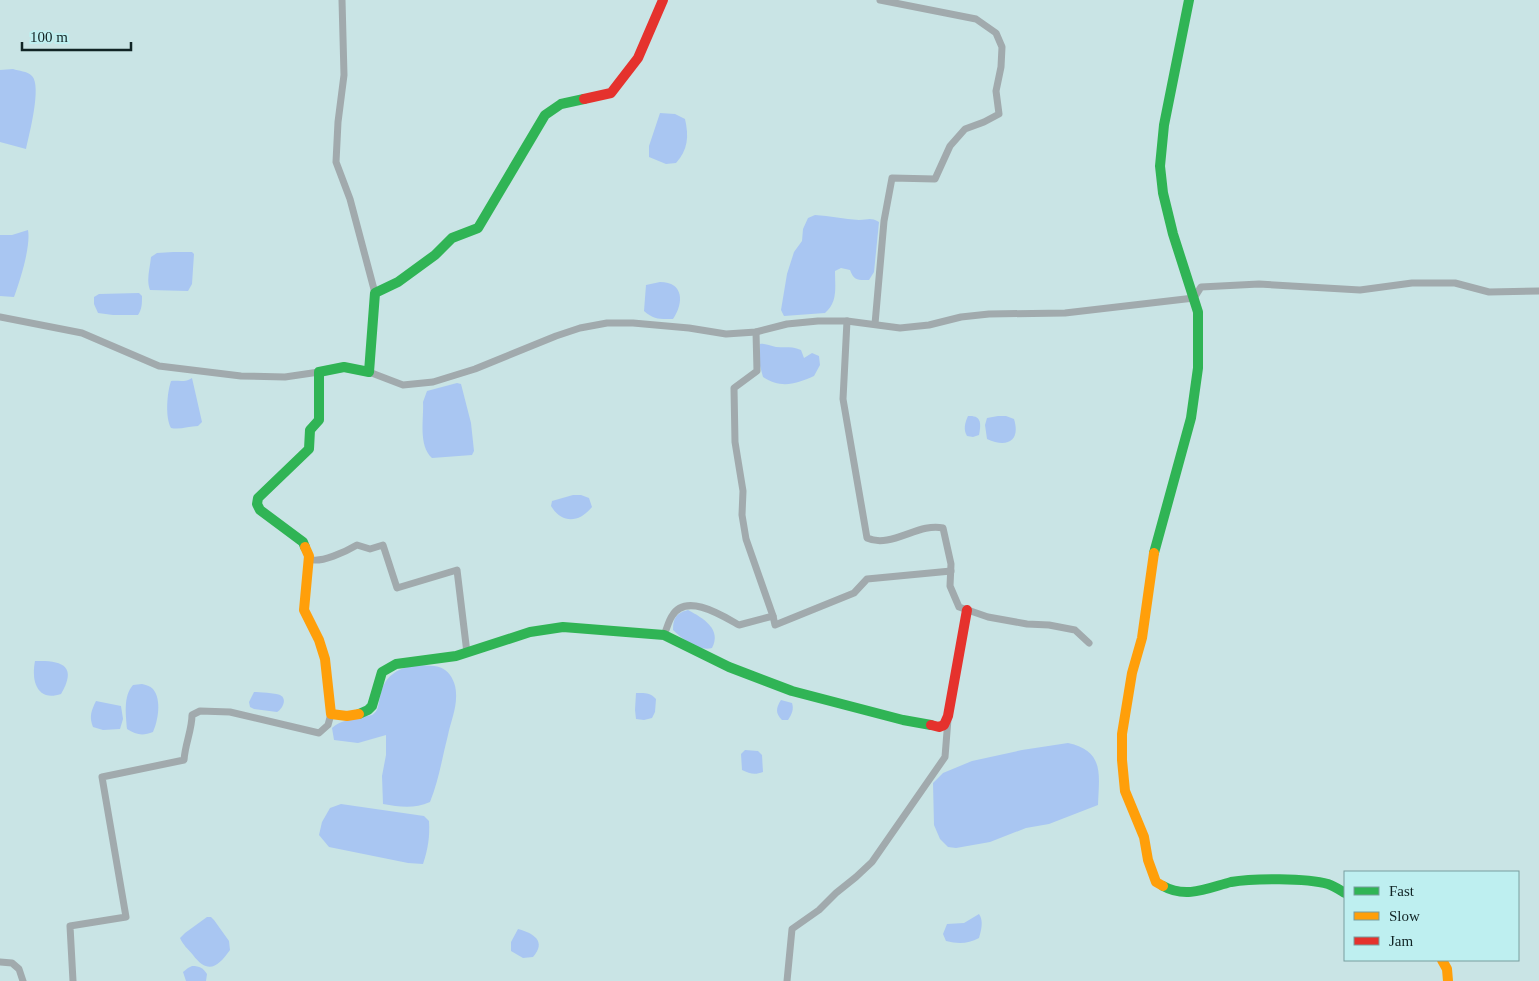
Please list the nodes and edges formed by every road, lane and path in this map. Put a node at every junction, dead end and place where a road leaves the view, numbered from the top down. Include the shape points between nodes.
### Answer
1 (342, 0) edge
2 (663, 0) edge
3 (880, 0) edge
4 (1190, 0) edge
5 (1539, 291) edge
6 (376, 293) junction
7 (1194, 298) junction
8 (0, 317) edge
9 (847, 322) junction
10 (875, 324) junction
11 (756, 332) junction
12 (319, 372) junction
13 (369, 372) junction
14 (309, 558) junction
15 (951, 571) junction
16 (967, 610) junction
17 (773, 616) junction
18 (664, 635) junction
19 (1089, 643) dead end
20 (467, 653) junction
21 (331, 714) junction
22 (948, 716) junction
23 (1344, 892) edge
24 (1443, 961) edge
25 (0, 962) edge
26 (23, 981) edge
27 (73, 981) edge
28 (787, 981) edge
29 (1448, 981) edge

1 - 6 street via 344,75 336,162 350,199
2 - 6 street via 638,58 611,93 561,104 545,116 478,228 452,238 398,282
3 - 10 street via 976,19 996,33 1002,48 996,91 999,114 964,128 950,146 935,179 892,178 884,222
4 - 7 street via 1164,126 1160,166 1173,234
5 - 7 street via 1489,292 1455,283 1412,283 1360,290 1259,284 1201,287
6 - 13 street
7 - 10 street via 1065,313 989,314 900,328
7 - 23 street via 1198,312 1198,359 1191,418 1151,567 1142,638 1132,673 1122,734 1124,791 1144,837 1156,882 1168,889 1184,893 1232,882 1267,879 1328,884
8 - 12 street via 82,333 158,366 241,376 285,377
9 - 10 street
9 - 11 street via 787,324
9 - 15 street via 843,399 867,538 874,542 942,528
11 - 13 street via 726,334 689,328 607,323 556,336 476,369 433,382 403,384
11 - 17 street via 756,371 734,388 735,434 746,539
12 - 13 street via 338,366
12 - 14 street via 319,420 310,430 309,449 258,498 257,504 260,510 303,542
14 - 20 street via 323,559 357,545 370,549 383,545 397,588 457,570
14 - 21 street via 304,610 324,659
15 - 16 street via 950,586 959,607
15 - 17 street via 867,580 854,594 775,625
16 - 19 street via 988,617 1075,630
16 - 22 street
17 - 18 street via 739,625 713,610 689,606 677,610
18 - 20 street via 563,627 530,632
18 - 22 street via 729,667 792,691 939,727 944,725
20 - 21 street via 396,664 382,672 372,706 351,717
21 - 27 street via 328,724 319,733 230,712 200,711 192,715 184,760 102,777 126,917 70,926
22 - 28 street via 945,758 872,862 819,910 792,929
24 - 29 street
25 - 26 street via 12,963 19,969

